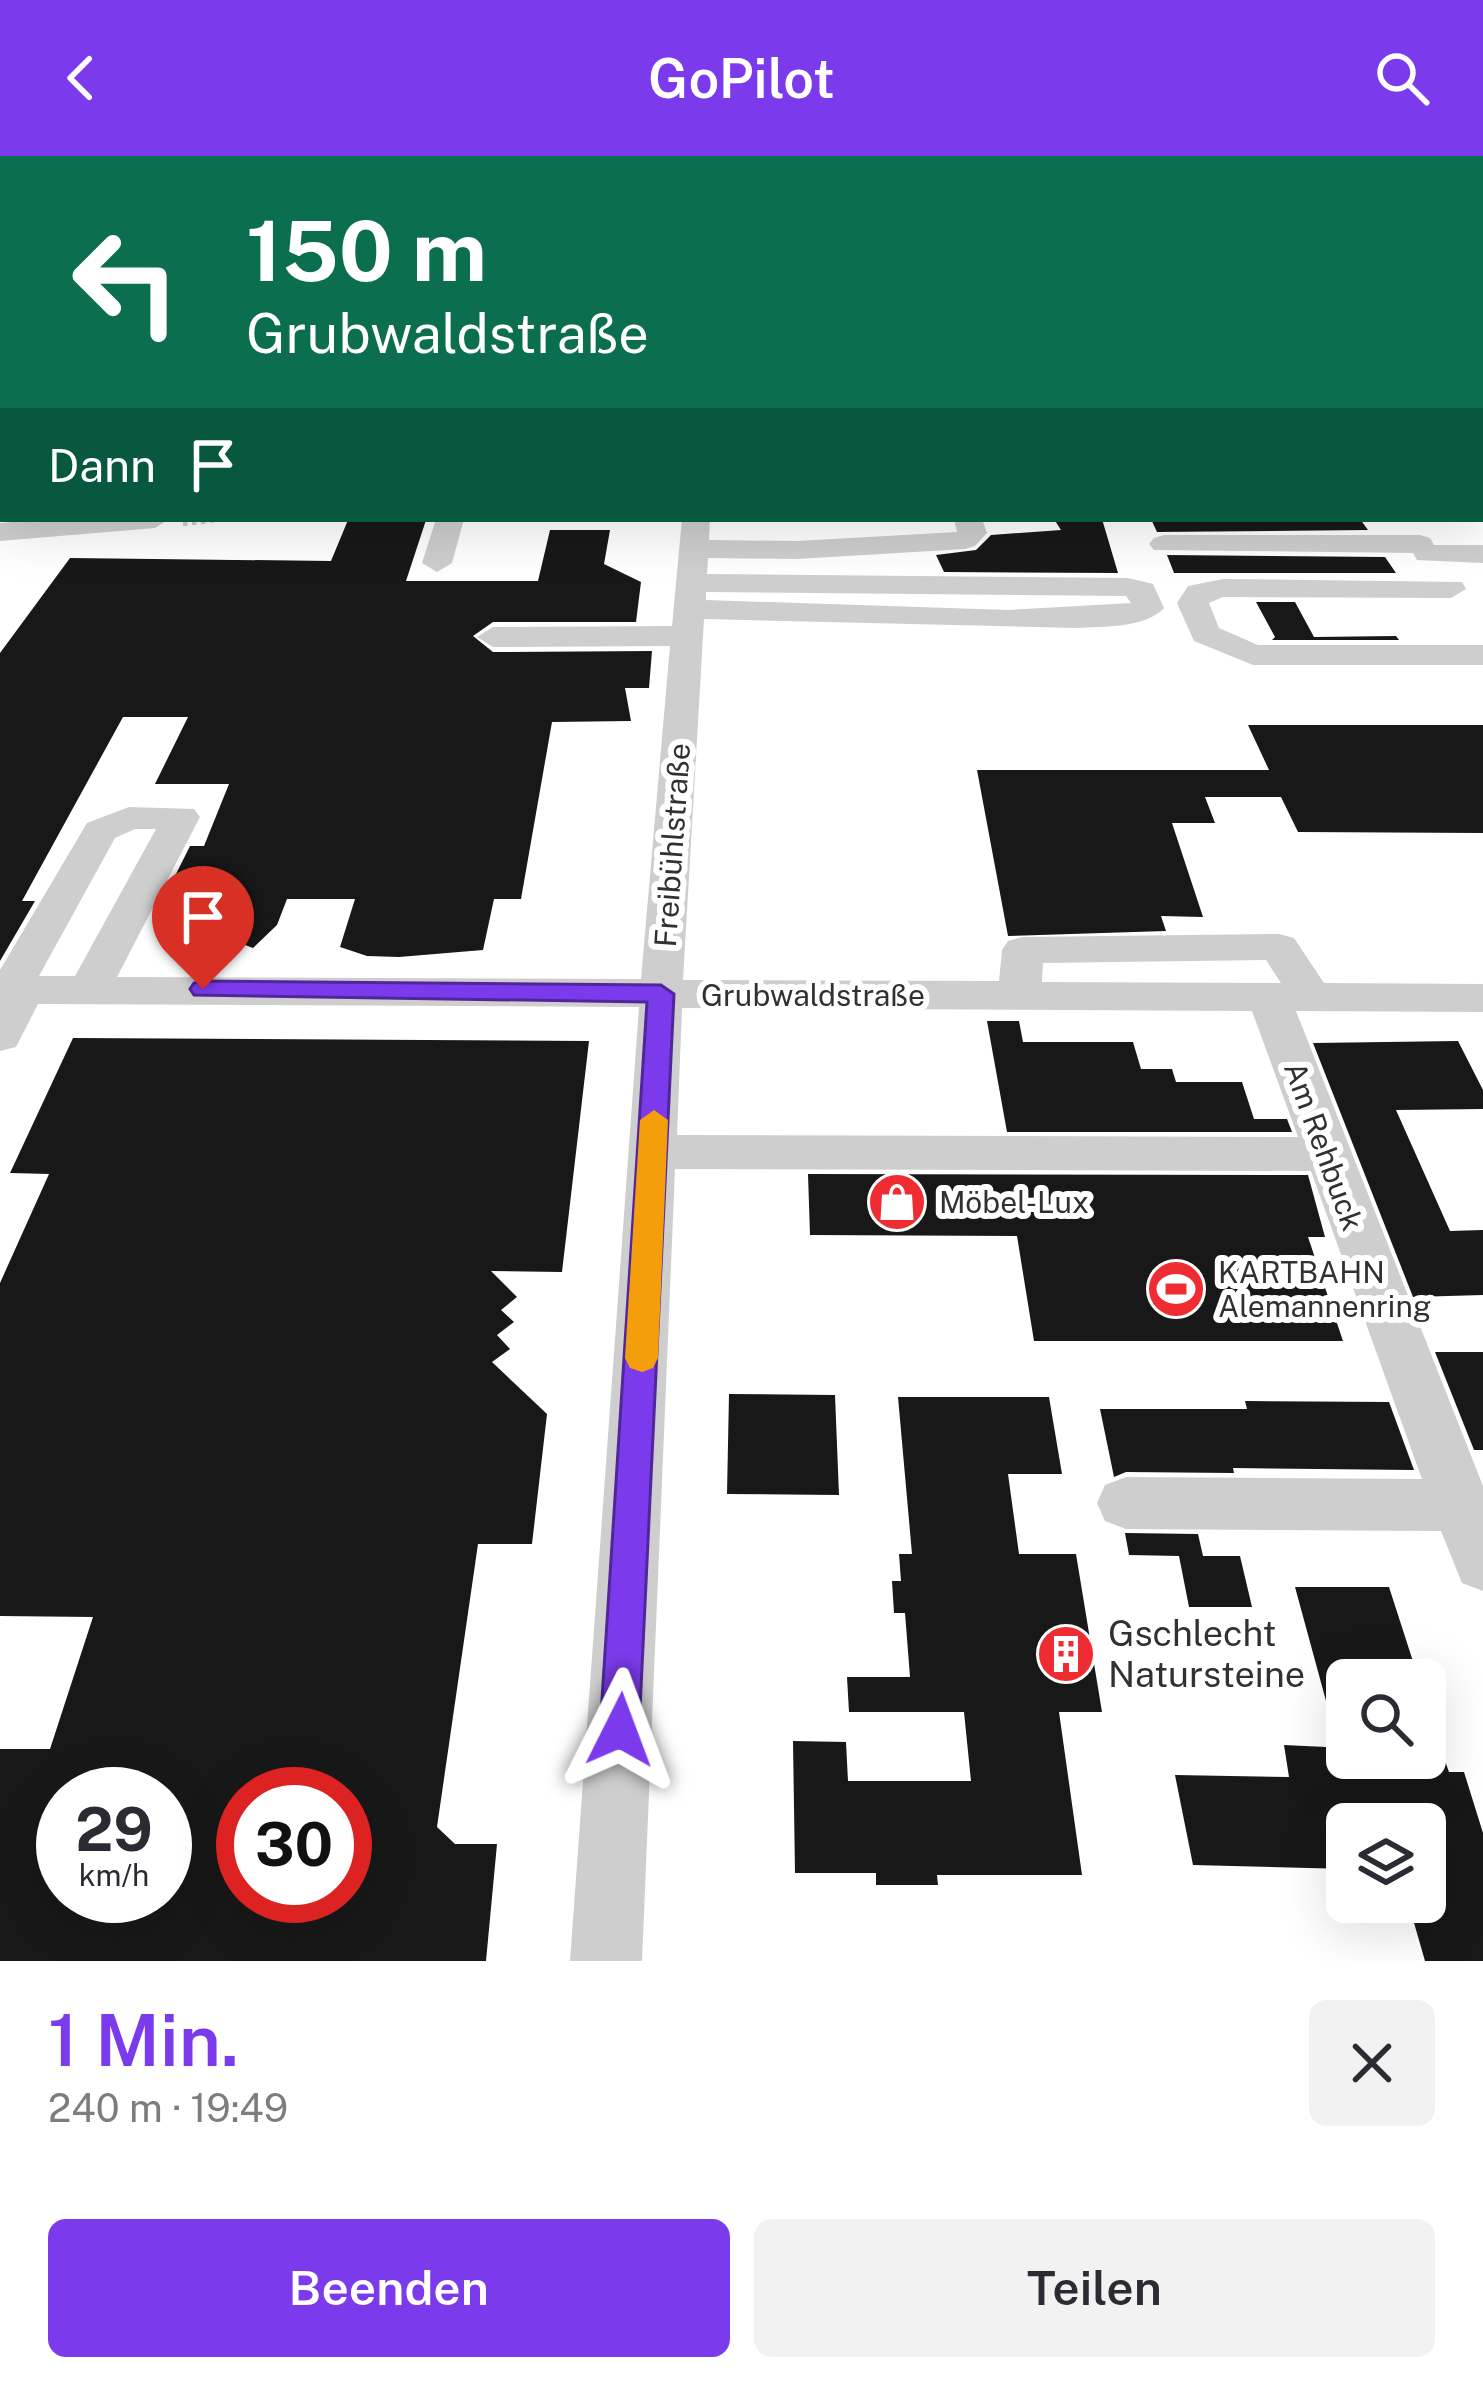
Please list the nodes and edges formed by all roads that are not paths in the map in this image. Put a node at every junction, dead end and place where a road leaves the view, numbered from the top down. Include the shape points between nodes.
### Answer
1 (119, 522) edge
2 (449, 522) edge
3 (969, 522) edge
4 (0, 532) edge
5 (764, 534) edge
6 (1416, 539) edge
7 (1164, 544) dead end
8 (1483, 554) edge
9 (437, 563) dead end
10 (692, 579) edge
11 (1451, 589) junction
12 (749, 597) junction
13 (1483, 635) edge
14 (493, 637) dead end
15 (1483, 655) edge
16 (11, 990) edge
17 (89, 990) junction
18 (661, 994) junction
19 (1290, 997) junction
20 (1483, 998) edge
21 (0, 1036) edge
22 (652, 1152) junction
23 (1326, 1154) junction
24 (1126, 1503) dead end
25 (1461, 1504) junction
26 (1483, 1563) edge
27 (606, 1961) edge

1 - 4 street
2 - 9 street
3 - 5 street via 973,533 965,540
5 - 10 street
6 - 7 street
6 - 8 street
6 - 11 street
10 - 12 street
10 - 14 street
10 - 18 street, Freibühlstraße
11 - 13 street
11 - 15 street via 1223,589 1199,593 1193,603 1205,634 1253,656
12 - 12 street via 861,617 1132,617 1148,608 1142,591 1128,587
16 - 17 street, Grubwaldstraße
16 - 17 street via 100,831 129,818 181,817
16 - 21 street
17 - 18 street, Grubwaldstraße
18 - 19 street, Grubwaldstraße
18 - 22 street, Freibühlstraße
19 - 20 street, Grubwaldstraße
19 - 23 street, Am Rehbuck
22 - 23 street
22 - 27 street, Freibühlstraße
23 - 25 street, Am Rehbuck
24 - 25 street
25 - 26 street, Am Rehbuck

